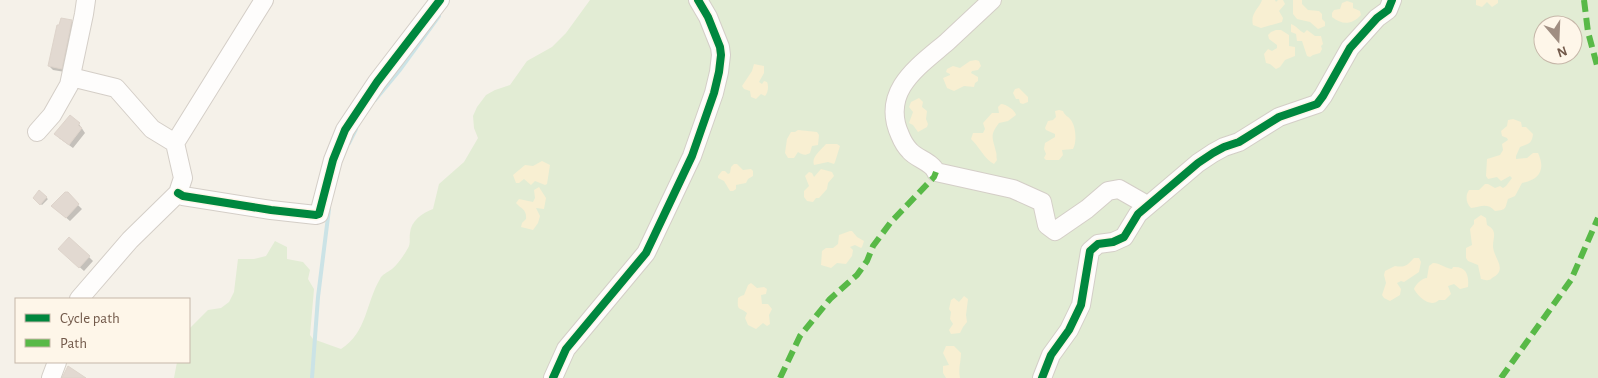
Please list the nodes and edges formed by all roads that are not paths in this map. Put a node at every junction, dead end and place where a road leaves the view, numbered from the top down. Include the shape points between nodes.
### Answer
1 (86, 0) edge
2 (264, 0) edge
3 (440, 0) edge
4 (698, 0) edge
5 (992, 0) edge
6 (1392, 0) edge
7 (71, 77) junction
8 (37, 132) dead end
9 (175, 143) junction
10 (178, 193) junction
11 (1147, 206) junction
12 (80, 298) edge
13 (57, 363) edge
14 (51, 378) edge
15 (553, 378) edge
16 (1042, 378) edge

1 - 7 street
2 - 9 street
3 - 10 street via 345,130 333,160 319,214 271,210
4 - 15 street via 708,17 721,55 714,93 692,156 646,253 566,349
5 - 11 street via 918,65 900,87 894,119 910,151 936,172 1013,189 1033,197 1042,202 1047,225 1056,231 1108,191 1118,190
6 - 11 street via 1388,10 1350,48 1317,104 1279,117 1239,142 1213,153
7 - 8 street via 59,103
7 - 9 street via 116,88 152,129
9 - 10 street via 183,178
10 - 12 street via 130,240
11 - 16 street via 1124,237 1098,244 1090,252 1081,305 1069,330 1051,355
13 - 14 street

